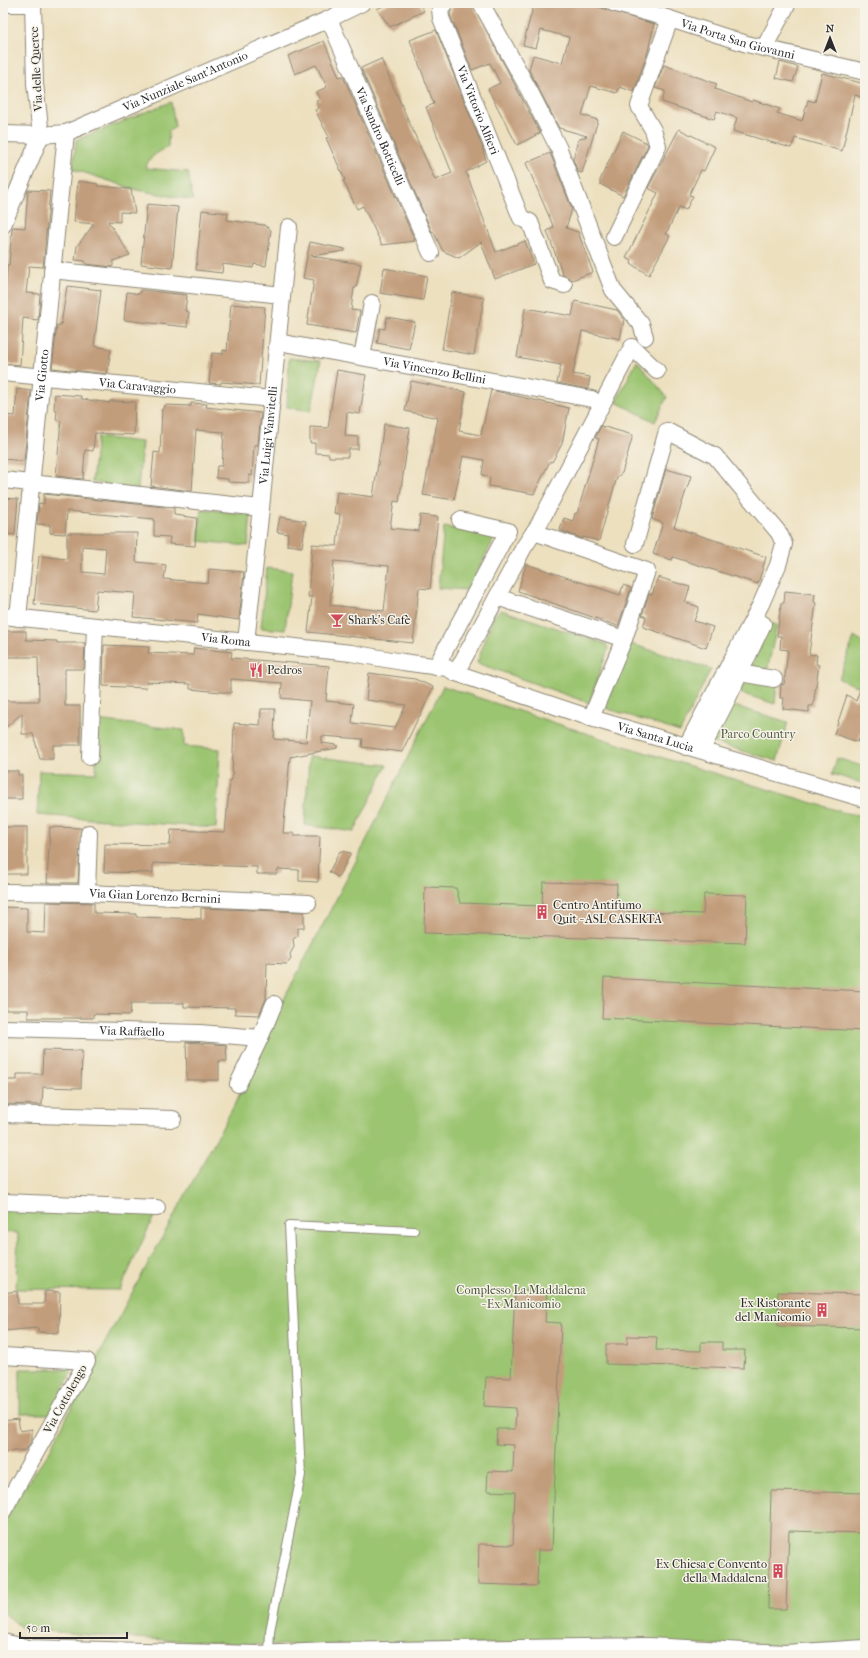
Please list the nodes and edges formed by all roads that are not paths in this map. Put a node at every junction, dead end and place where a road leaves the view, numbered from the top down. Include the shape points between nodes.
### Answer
1 (362, 3) edge
2 (445, 3) edge
3 (481, 3) edge
4 (788, 3) edge
5 (3, 4) edge
6 (33, 4) edge
7 (619, 4) edge
8 (329, 19) junction
9 (670, 19) junction
10 (764, 48) junction
11 (865, 72) edge
12 (66, 133) junction
13 (3, 134) edge
14 (41, 135) junction
15 (3, 225) edge
16 (289, 227) dead end
17 (614, 237) dead end
18 (431, 253) dead end
19 (52, 270) junction
20 (564, 285) dead end
21 (282, 295) junction
22 (372, 303) dead end
23 (645, 337) dead end
24 (278, 342) junction
25 (362, 357) junction
26 (657, 371) dead end
27 (3, 373) edge
28 (42, 376) junction
29 (272, 399) junction
30 (592, 399) dead end
31 (3, 480) edge
32 (31, 483) junction
33 (261, 508) junction
34 (460, 520) dead end
35 (534, 532) junction
36 (636, 544) dead end
37 (497, 597) junction
38 (10, 617) edge
39 (763, 624) dead end
40 (94, 626) junction
41 (624, 639) junction
42 (246, 642) junction
43 (446, 669) junction
44 (740, 673) junction
45 (774, 679) dead end
46 (591, 718) junction
47 (704, 745) dead end
48 (686, 746) junction
49 (90, 757) dead end
50 (865, 799) edge
51 (89, 833) dead end
52 (3, 892) edge
53 (87, 894) junction
54 (308, 904) dead end
55 (274, 1004) dead end
56 (3, 1028) edge
57 (260, 1038) junction
58 (238, 1084) dead end
59 (3, 1114) edge
60 (173, 1119) dead end
61 (3, 1202) edge
62 (157, 1208) dead end
63 (414, 1231) dead end
64 (3, 1356) edge
65 (3, 1511) edge
66 (3, 1642) edge
67 (865, 1648) edge
68 (625, 1651) edge
69 (332, 1653) edge
70 (260, 1654) edge
71 (784, 1654) edge

1 - 8 street, Via Nunziale Sant'Antonio
2 - 20 street, Via Vittorio Alfieri via 440,9 441,18 521,218 530,222 552,281
3 - 23 street via 559,149 613,290 641,324
4 - 10 street
5 - 6 street
6 - 14 street, Via delle Querce via 34,84
7 - 9 street, Via Porta San Giovanni
8 - 12 street, Via Nunziale Sant'Antonio
8 - 18 street, Via Sandro Botticelli
9 - 10 street, Via Porta San Giovanni
9 - 17 street via 639,106 653,130 658,146
10 - 11 street, Via Porta San Giovanni
12 - 14 street, Via Nunziale Sant'Antonio
12 - 19 street, Via Giotto
13 - 14 street, Via Nunziale Sant'Antonio
14 - 15 street
16 - 21 street, Via Luigi Vanvitelli
19 - 21 street
19 - 28 street, Via Giotto
21 - 24 street, Via Luigi Vanvitelli
22 - 25 street
24 - 25 street, Via Vincenzo Bellini
24 - 29 street, Via Luigi Vanvitelli
25 - 30 street, Via Vincenzo Bellini
26 - 35 street via 632,347
27 - 28 street, Via Caravaggio
28 - 29 street, Via Caravaggio
28 - 32 street, Via Giotto
29 - 33 street, Via Luigi Vanvitelli
31 - 32 street
32 - 33 street
32 - 38 street, Via Giotto
33 - 42 street, Via Luigi Vanvitelli
34 - 43 street via 508,531
35 - 37 street
35 - 41 street via 647,571
36 - 48 street via 667,431 715,456 779,533 784,544 761,604
37 - 41 street
37 - 43 street
38 - 40 street, Via Roma
39 - 44 street
40 - 42 street, Via Roma
40 - 49 street
41 - 46 street
42 - 43 street, Via Roma via 351,652
43 - 46 street, Via Santa Lucia
44 - 45 street
44 - 47 street
46 - 48 street, Via Santa Lucia
48 - 50 street, Via Santa Lucia
51 - 53 street
52 - 53 street, Via Gian Lorenzo Bernini
53 - 54 street, Via Gian Lorenzo Bernini
55 - 57 street
56 - 57 street, Via Raffaello via 200,1032
57 - 58 street
59 - 60 street
61 - 62 street
63 - 70 lane via 289,1225 301,1475 270,1631
64 - 65 street, Via Cottolengo via 87,1360
66 - 70 street via 29,1648
67 - 71 street
68 - 69 street
68 - 71 street via 678,1647
69 - 70 street

